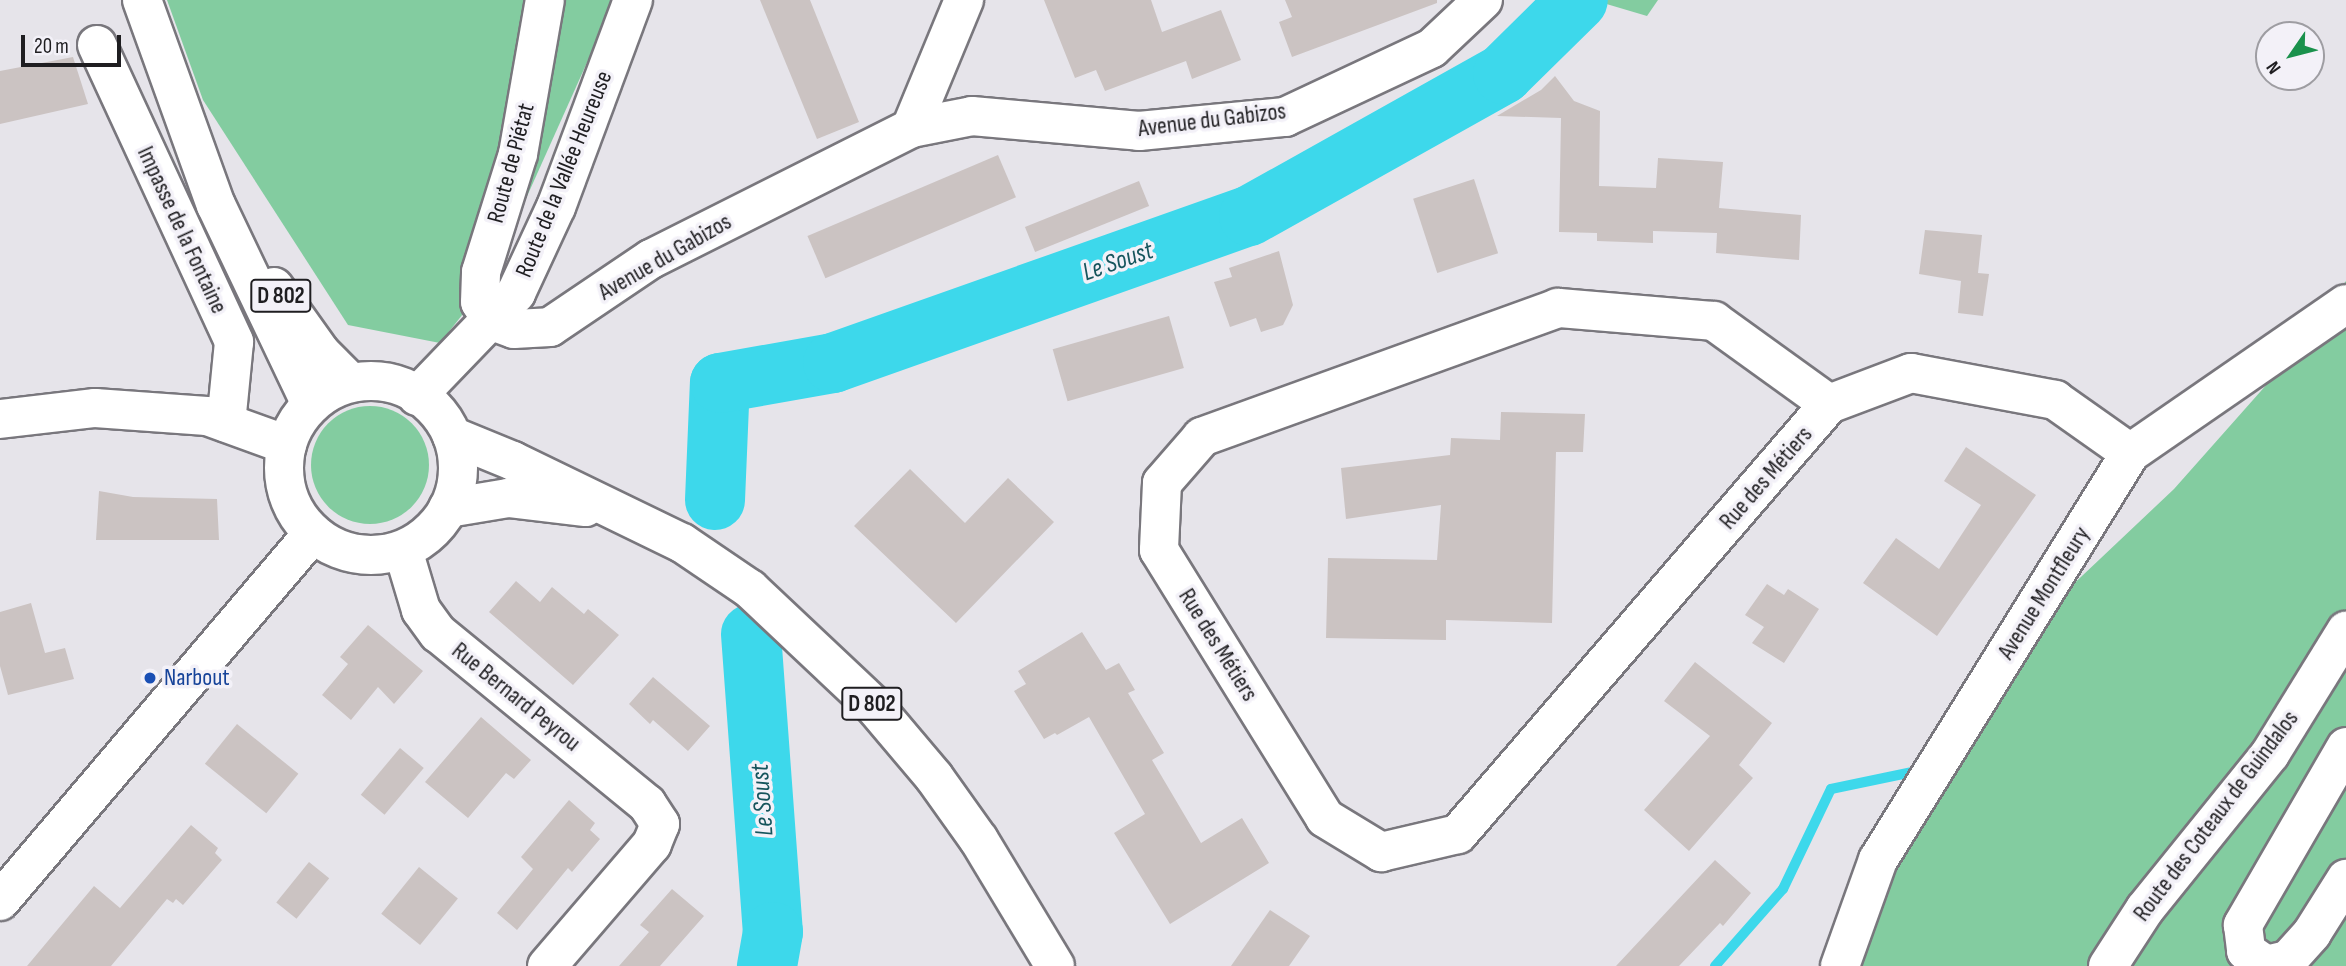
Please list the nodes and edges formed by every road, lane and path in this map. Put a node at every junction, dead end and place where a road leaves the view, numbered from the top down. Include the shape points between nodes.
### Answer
1 (142, 0) edge
2 (545, 0) edge
3 (633, 0) edge
4 (964, 0) edge
5 (1483, 0) edge
6 (97, 45) dead end
7 (911, 128) junction
8 (216, 205) junction
9 (2346, 304) edge
10 (492, 321) junction
11 (351, 383) junction
12 (417, 396) junction
13 (311, 404) junction
14 (1829, 404) junction
15 (0, 419) edge
16 (226, 423) junction
17 (452, 436) junction
18 (287, 444) junction
19 (2130, 453) junction
20 (448, 508) junction
21 (620, 511) junction
22 (313, 533) junction
23 (402, 550) junction
24 (2346, 631) edge
25 (2346, 747) edge
26 (2346, 879) edge
27 (0, 901) edge
28 (547, 966) edge
29 (1055, 966) edge
30 (1840, 966) edge
31 (2108, 966) edge

1 - 8 street, D 802
2 - 10 street, Route de Piétat via 517,155 481,272 480,302
3 - 10 street, Route de la Vallée Heureuse via 556,207 516,293
4 - 7 street
5 - 7 street, Avenue du Gabizos via 1432,48 1285,117 1139,131 972,116
6 - 16 street, Impasse de la Fontaine via 234,342
7 - 10 street, Avenue du Gabizos via 651,259 550,327 514,329
8 - 11 street, D 802 via 321,353
8 - 13 street, D 802
9 - 19 street, Avenue Montfleury
10 - 12 street, Route de la Vallée Heureuse
11 - 12 street via 377,381 403,387
11 - 13 street
12 - 17 street via 441,417
13 - 18 street via 296,422
14 - 14 street, Rue des Métiers via 1714,321 1558,308 1202,437 1162,483 1159,550 1325,818 1381,852 1458,834
14 - 19 street, Rue des Métiers via 1910,373 2055,400
15 - 16 street via 95,408 207,416
16 - 18 street
17 - 20 street via 458,460 457,485
17 - 21 street, D 802
18 - 22 street via 288,496
19 - 30 street, Avenue Montfleury via 1878,860
20 - 21 street, D 802 via 508,498
20 - 23 street via 437,526
21 - 29 street, D 802 via 682,543 750,589 874,706 979,840
22 - 23 street via 344,551 373,556
22 - 27 street
23 - 28 street, Rue Bernard Peyrou via 421,610 438,633 647,804 660,824 652,844
24 - 31 street, Route des Coteaux de Guindalos via 2270,754 2145,909
25 - 26 street via 2243,925 2246,951 2266,965 2288,960 2312,933

